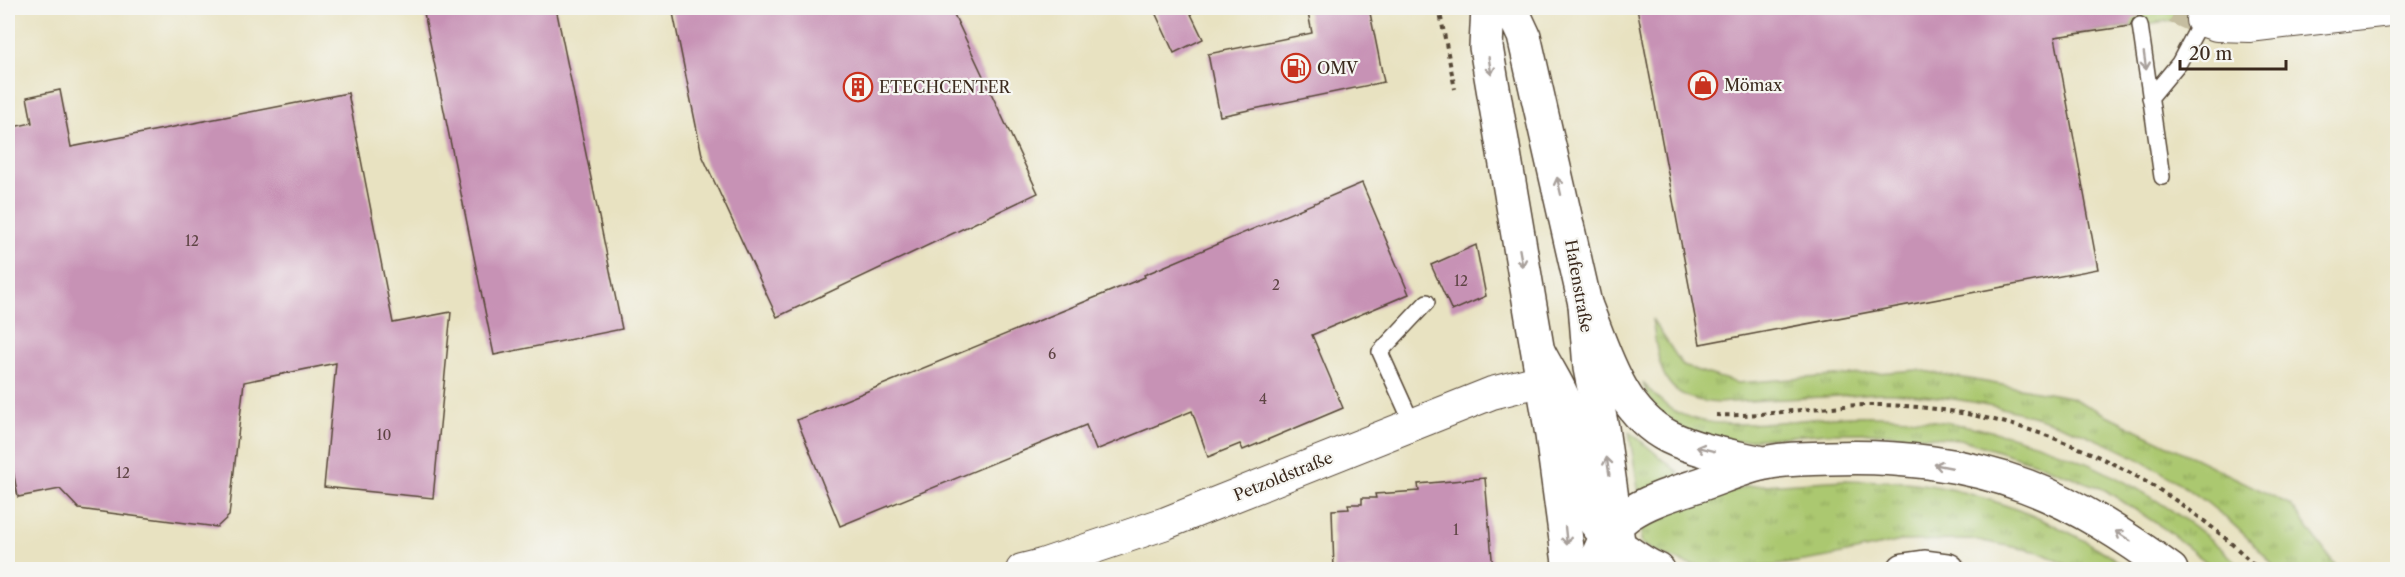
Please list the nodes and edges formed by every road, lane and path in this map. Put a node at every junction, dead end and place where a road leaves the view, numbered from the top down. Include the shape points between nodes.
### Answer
1 (1488, 8) edge
2 (1511, 8) edge
3 (2397, 9) edge
4 (2202, 20) joint
5 (2140, 25) dead end
6 (2150, 98) junction
7 (2162, 177) dead end
8 (1427, 302) dead end
9 (1585, 304) junction
10 (1541, 367) junction
11 (1413, 425) junction
12 (1762, 463) junction
13 (1616, 544) edge
14 (1022, 570) edge
15 (1570, 570) edge
16 (1594, 570) edge
17 (1658, 570) edge
18 (1904, 570) edge
19 (1948, 570) edge
20 (2171, 570) edge

1 -> 10 main road via 1486,47
9 -> 2 main road, Hafenstraße via 1524,36
3 - 4 street via 2249,26 2217,25
4 - 6 lane via 2179,63
5 -> 6 lane
6 - 7 lane
8 - 11 lane via 1380,352
12 -> 9 main road via 1683,443 1643,419 1619,386
13 -> 9 main road, Hafenstraße via 1590,368
10 - 11 street, Petzoldstraße via 1492,393
10 - 13 main road via 1565,402 1585,508
10 -> 15 main road
11 - 14 street, Petzoldstraße via 1166,523
12 - 13 main road via 1640,506
20 -> 12 main road via 2122,534 2071,507 2025,486 1980,473 1852,457
13 - 16 main road via 1599,552
13 - 17 main road
18 - 19 main road

